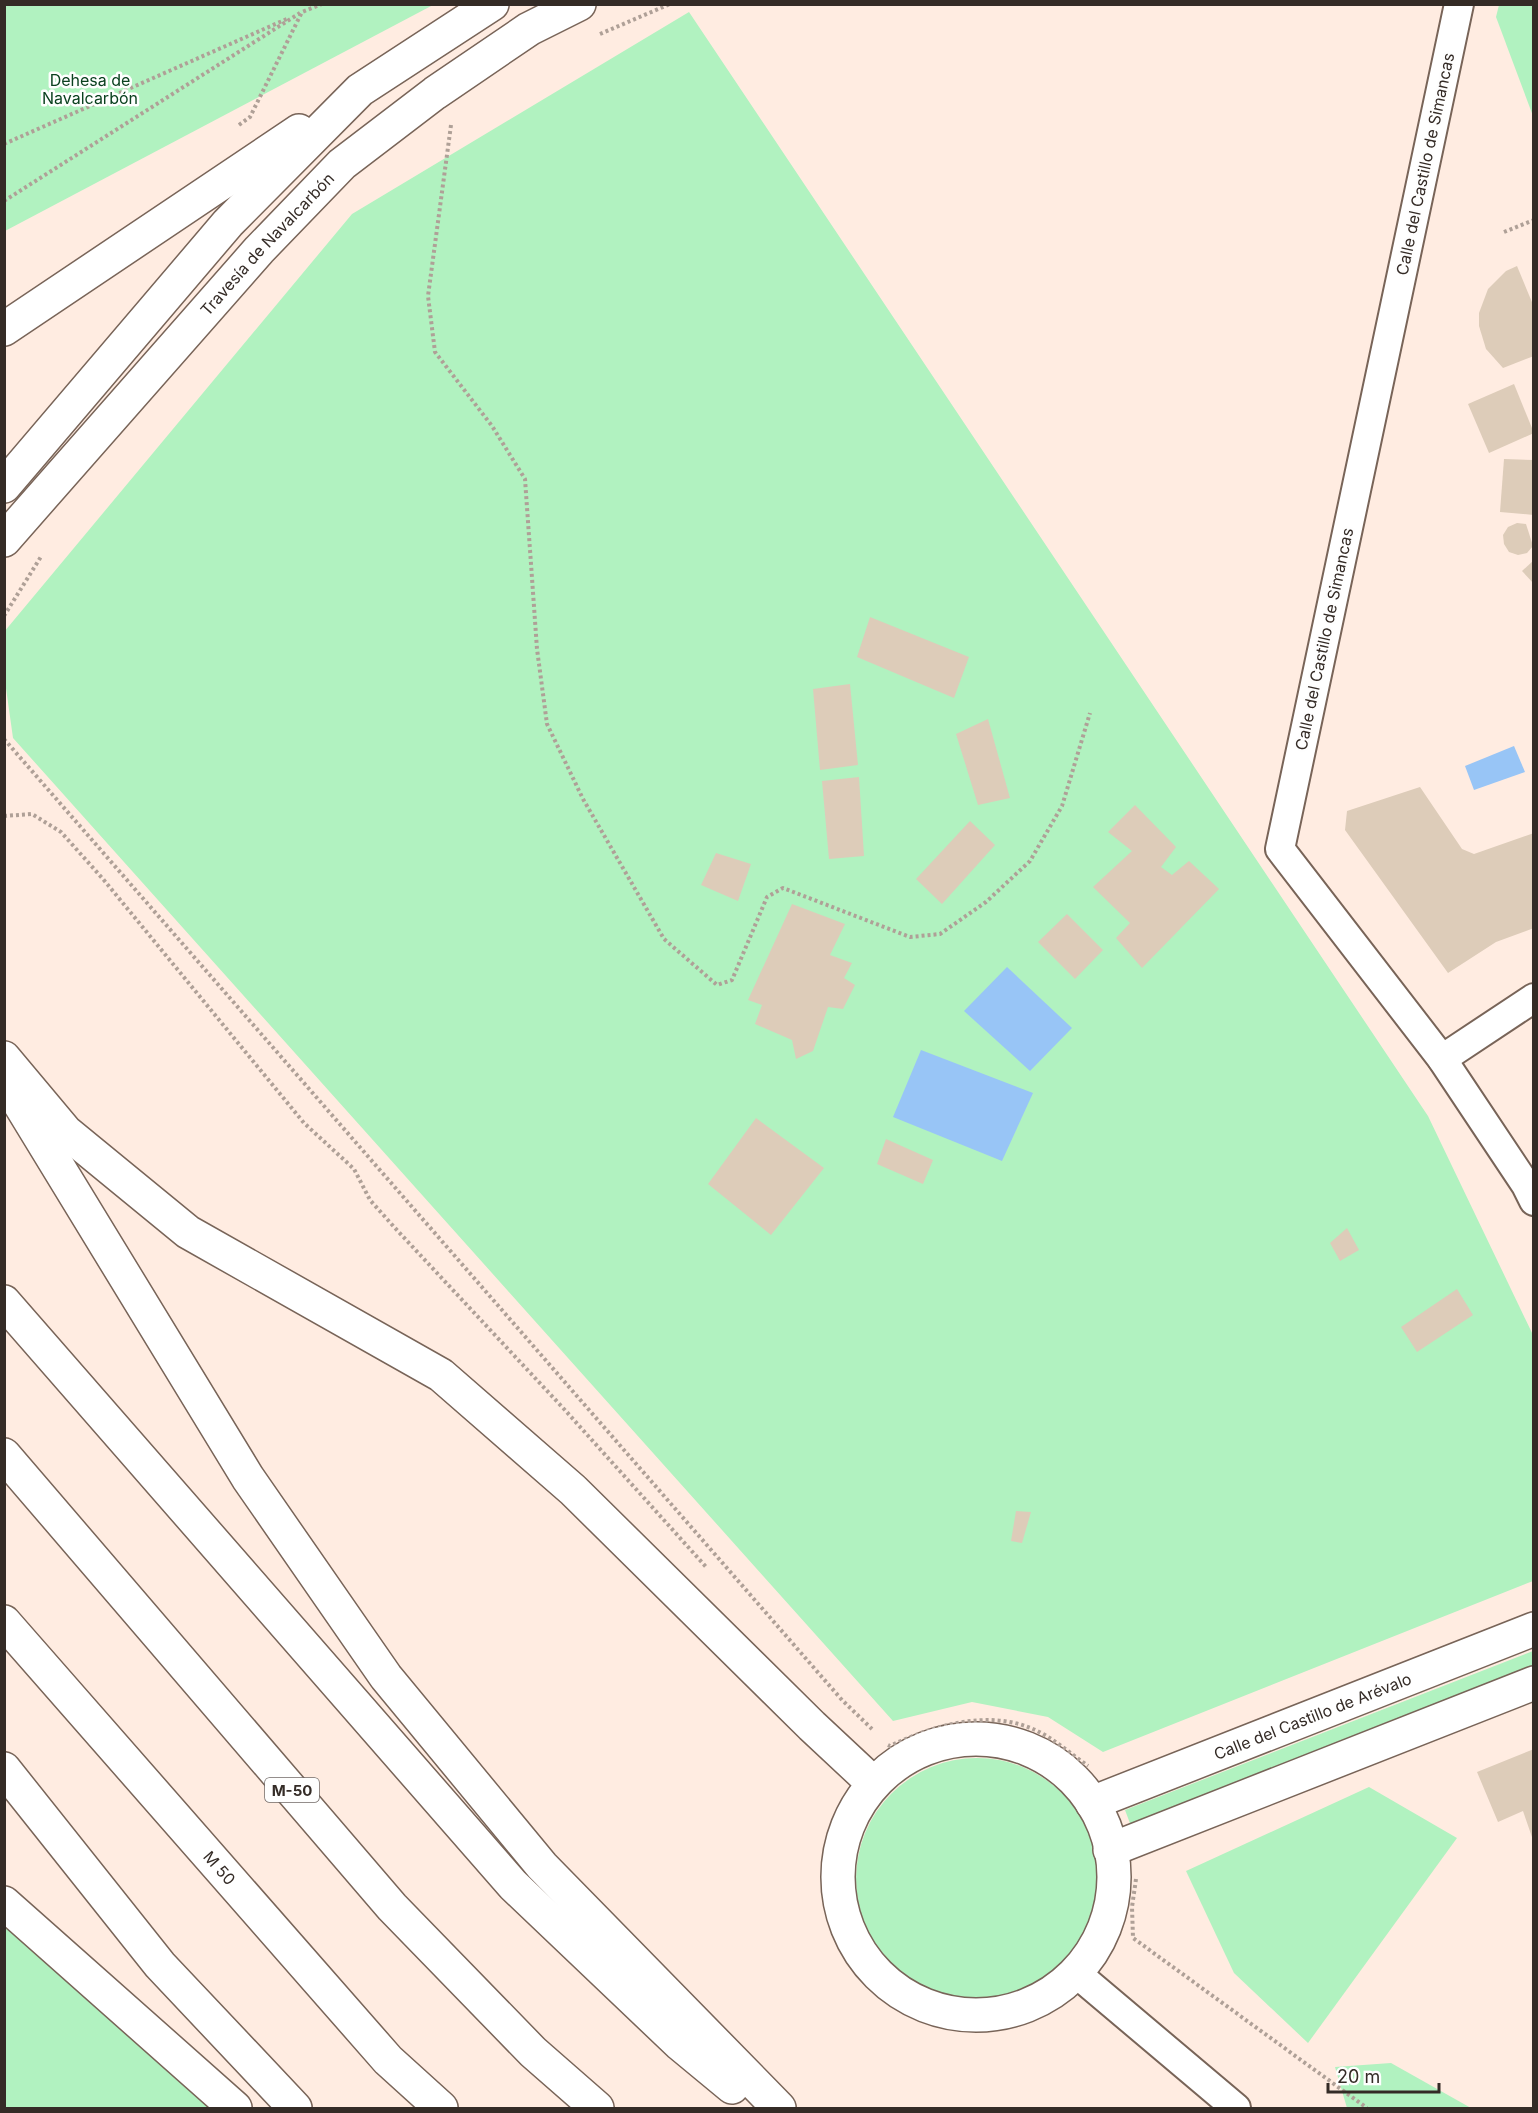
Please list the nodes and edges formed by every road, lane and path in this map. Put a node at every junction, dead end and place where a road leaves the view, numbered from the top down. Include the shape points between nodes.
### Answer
1 (308, 4) edge
2 (322, 4) edge
3 (492, 4) edge
4 (579, 4) edge
5 (670, 4) edge
6 (1459, 4) edge
7 (302, 12) junction
8 (594, 38) dead end
9 (360, 90) junction
10 (458, 120) dead end
11 (451, 125) junction
12 (231, 130) dead end
13 (442, 131) dead end
14 (4, 144) edge
15 (4, 201) edge
16 (1533, 220) edge
17 (1504, 232) dead end
18 (4, 329) edge
19 (4, 486) edge
20 (4, 540) edge
21 (47, 549) dead end
22 (4, 616) edge
23 (1090, 712) dead end
24 (4, 739) edge
25 (4, 816) edge
26 (1533, 998) edge
27 (4, 1058) edge
28 (1442, 1059) junction
29 (4, 1078) edge
30 (1533, 1201) edge
31 (4, 1302) edge
32 (4, 1455) edge
33 (715, 1578) dead end
34 (4, 1622) edge
35 (1533, 1629) edge
36 (1533, 1683) edge
37 (874, 1731) dead end
38 (882, 1739) dead end
39 (4, 1769) edge
40 (1094, 1770) dead end
41 (873, 1783) junction
42 (1092, 1803) junction
43 (1110, 1850) junction
44 (1137, 1873) dead end
45 (4, 1903) edge
46 (1076, 1973) junction
47 (236, 2109) edge
48 (295, 2109) edge
49 (441, 2109) edge
50 (597, 2109) edge
51 (759, 2109) edge
52 (779, 2109) edge
53 (1236, 2109) edge
54 (1367, 2109) edge

1 - 7 path
2 - 7 path
3 - 9 main road
4 - 20 main road, Travesía de Navalcarbón via 520,36 435,93 342,164 259,250
5 - 8 path
6 - 28 street, Calle del Castillo de Simancas via 1280,849
7 - 12 path via 250,117
7 - 14 path
7 - 15 path
9 - 18 main road
9 - 19 main road via 228,222
10 - 11 path
11 - 13 path
11 - 23 path via 428,296 435,352 492,426 525,479 537,649 547,724 583,799 664,939 717,985 732,980 767,897 783,888 910,937 940,934 986,902 1030,861 1062,806
16 - 17 path
21 - 22 path
24 - 37 path via 842,1700
25 - 33 path via 32,814 61,832 304,1123 354,1169 370,1200
26 - 28 street
27 - 41 main road via 66,1132 188,1232 441,1375 573,1490
28 - 30 street, Calle del Castillo de Simancas
29 - 52 main road via 248,1478 386,1677 542,1866
31 - 51 main road via 513,1885 680,2044
32 - 50 main road, M-50 via 392,1907 533,2052
34 - 49 main road, M 50 via 388,2060
35 - 42 main road, Calle del Castillo de Arévalo
36 - 43 main road
38 - 40 path via 890,1746 924,1730 1000,1720 1034,1729
39 - 48 main road via 160,1965
41 - 42 main road via 906,1756 946,1741 988,1738 1030,1748 1066,1771
41 - 46 main road via 849,1819 838,1871 840,1904 855,1944 881,1978 916,2003 958,2015 1001,2014 1041,2000
42 - 43 main road via 1105,1826
43 - 46 main road via 1113,1896 1101,1938
44 - 54 path via 1133,1938
45 - 47 main road
46 - 53 street

